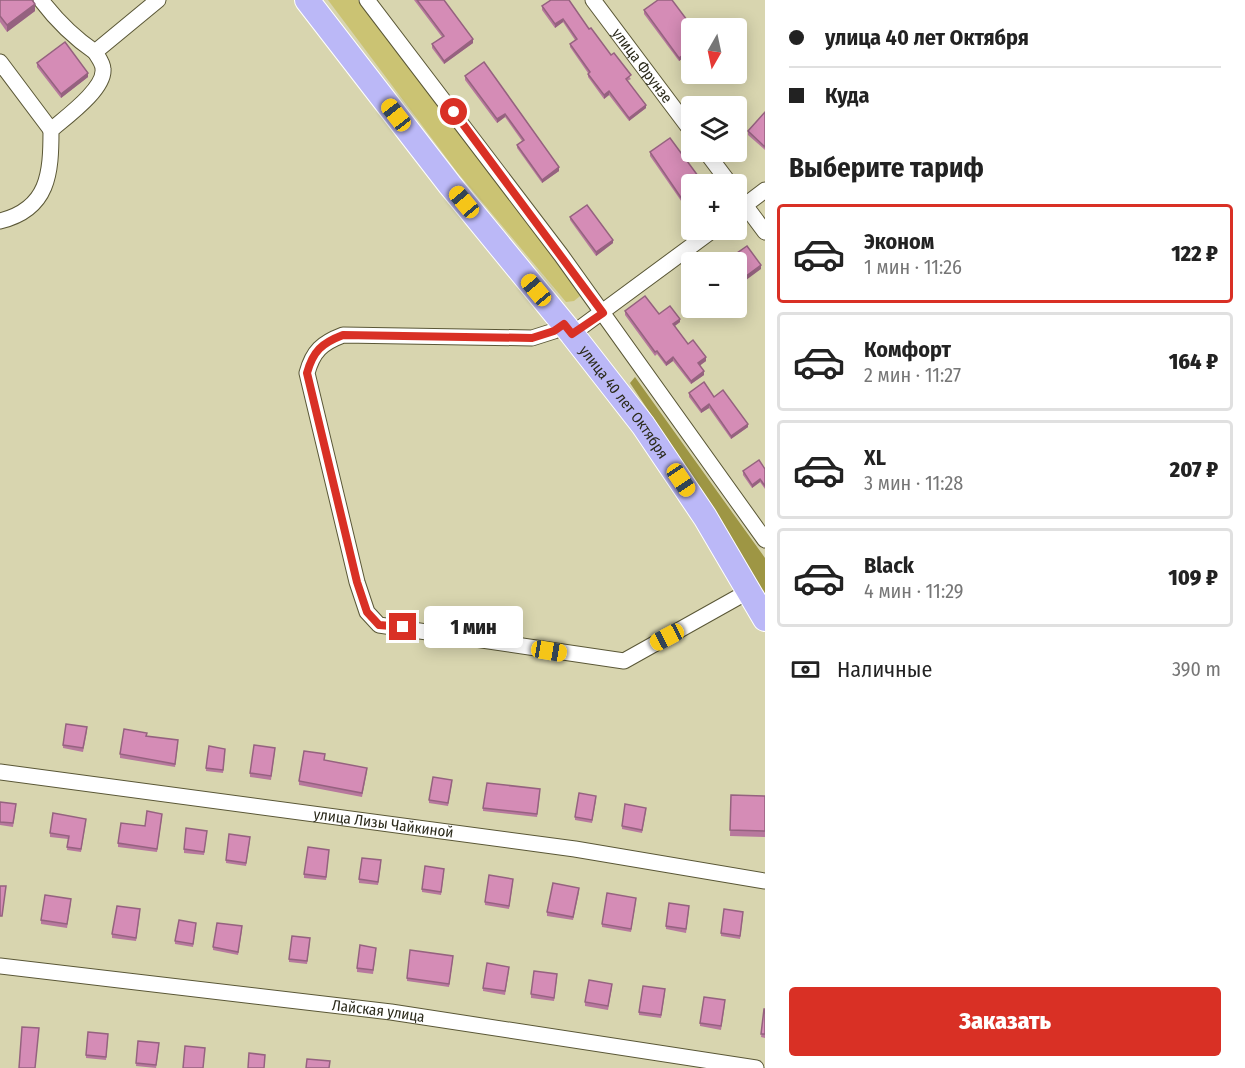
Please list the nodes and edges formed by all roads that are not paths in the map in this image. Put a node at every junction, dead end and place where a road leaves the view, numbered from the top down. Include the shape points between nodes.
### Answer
1 (41, 0) edge
2 (158, 0) edge
3 (307, 0) edge
4 (367, 0) edge
5 (593, 0) edge
6 (95, 52) junction
7 (0, 62) edge
8 (681, 117) edge
9 (51, 130) junction
10 (765, 190) edge
11 (747, 199) edge
12 (747, 212) edge
13 (0, 221) edge
14 (765, 232) edge
15 (700, 240) edge
16 (603, 313) junction
17 (568, 329) junction
18 (765, 540) edge
19 (749, 591) junction
20 (765, 618) edge
21 (0, 772) edge
22 (765, 881) edge
23 (0, 966) edge
24 (756, 1068) edge

1 - 6 street via 68,32
2 - 6 street
3 - 17 main road, улица 40 лет Октября
4 - 16 street
5 - 8 street, улица Фрунзе
6 - 9 street via 103,65 101,80
7 - 9 street
9 - 13 street via 50,168 39,197 27,210
10 - 11 street
12 - 14 street
15 - 16 street
16 - 17 street
16 - 18 street
17 - 19 main road, улица 40 лет Октября via 643,425
17 - 19 street via 532,338 343,335 323,345 311,358 307,373 367,612 379,625 624,661
19 - 20 main road, улица 40 лет Октября
21 - 22 street, улица Лизы Чайкиной via 575,849
23 - 24 street, Лайская улица via 391,1012

